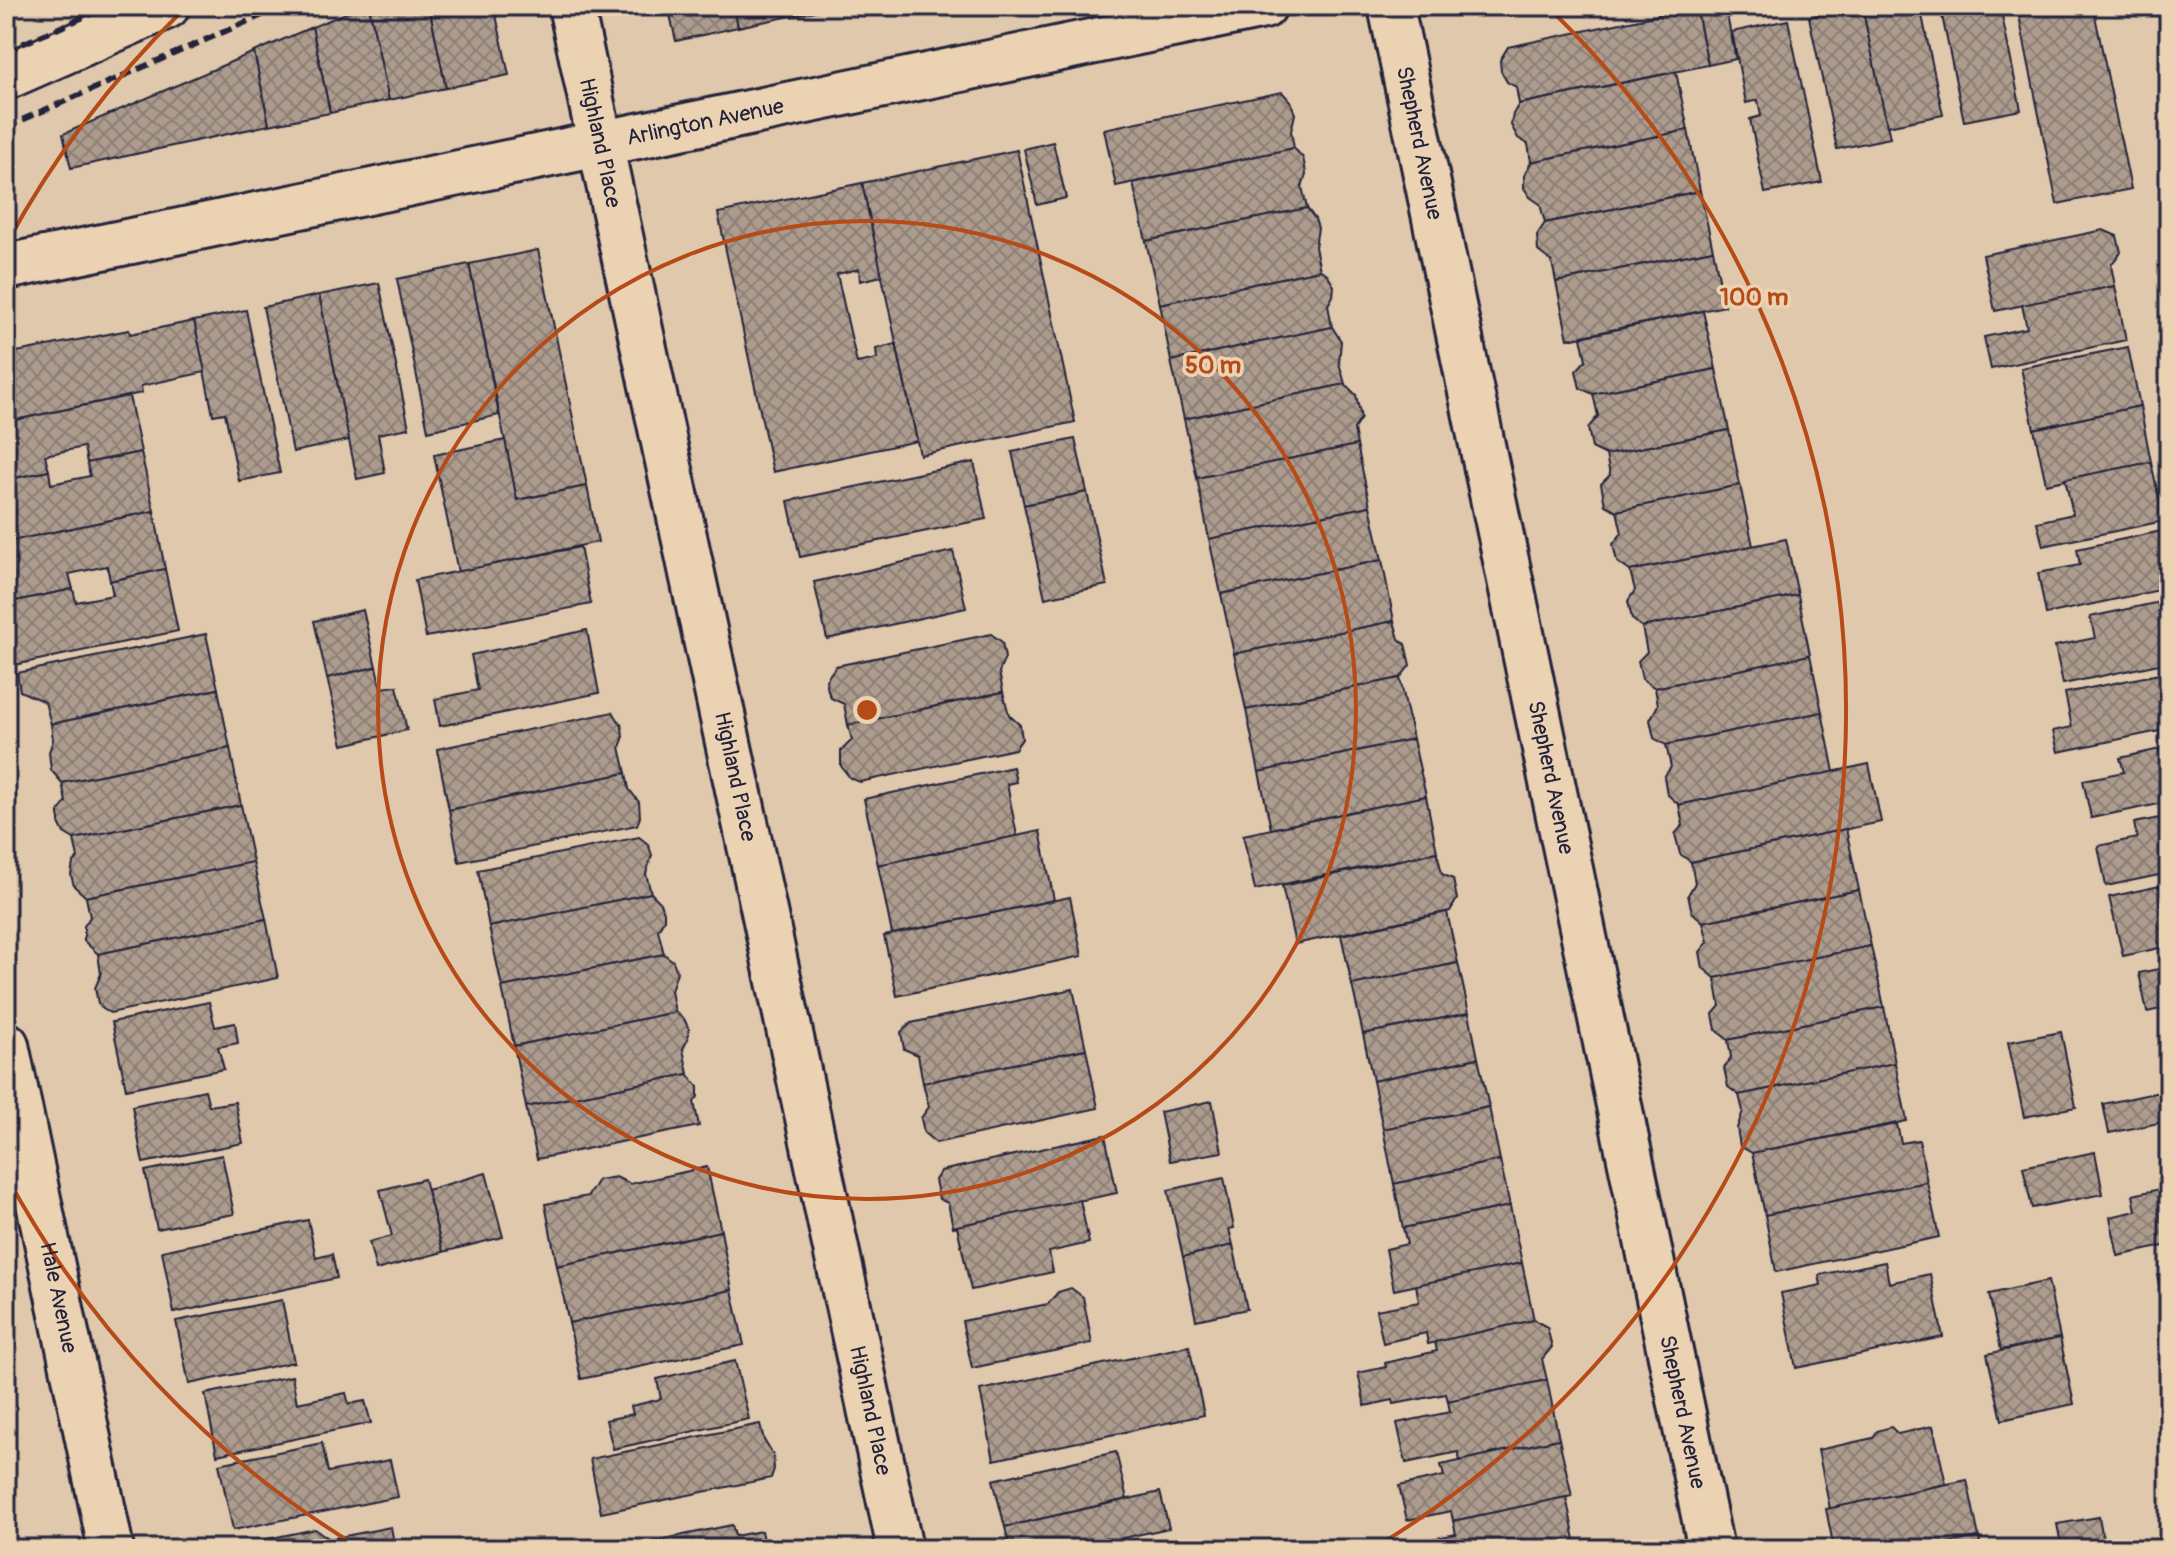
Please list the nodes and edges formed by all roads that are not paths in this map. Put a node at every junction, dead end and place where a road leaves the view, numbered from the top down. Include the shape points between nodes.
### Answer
1 (167, 6) edge
2 (571, 6) edge
3 (1264, 6) edge
4 (1391, 6) edge
5 (6, 77) edge
6 (601, 145) junction
7 (6, 267) edge
8 (6, 1045) edge
9 (111, 1549) edge
10 (900, 1549) edge
11 (1711, 1549) edge

1 - 5 street
2 - 6 street, Highland Place
3 - 6 street, Arlington Avenue
4 - 11 street, Shepherd Avenue
6 - 7 street, Arlington Avenue
6 - 10 street, Highland Place
8 - 9 street, Hale Avenue

